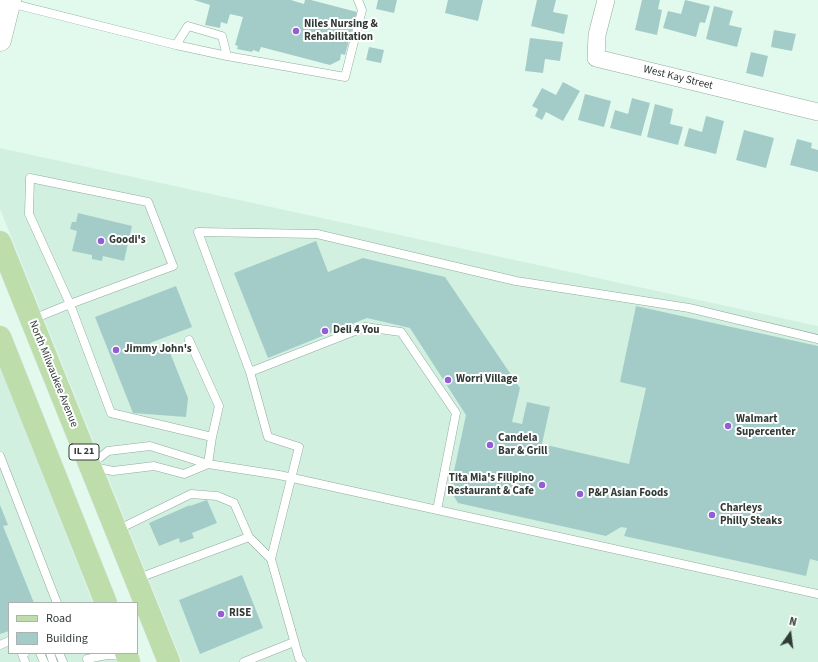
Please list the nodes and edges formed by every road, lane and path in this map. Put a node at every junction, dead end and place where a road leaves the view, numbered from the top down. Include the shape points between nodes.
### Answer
1 (358, 0) edge
2 (606, 0) edge
3 (10, 1) edge
4 (0, 40) edge
5 (176, 45) junction
6 (227, 56) junction
7 (818, 112) edge
8 (0, 242) edge
9 (70, 304) junction
10 (31, 319) junction
11 (0, 337) edge
12 (818, 339) edge
13 (189, 340) dead end
14 (250, 372) junction
15 (212, 437) junction
16 (0, 456) edge
17 (208, 464) junction
18 (90, 466) junction
19 (3, 470) edge
20 (291, 478) junction
21 (437, 510) junction
22 (116, 531) junction
23 (249, 537) junction
24 (271, 559) junction
25 (135, 579) junction
26 (818, 594) edge
27 (57, 602) edge
28 (106, 602) edge
29 (294, 642) junction
30 (127, 657) edge
31 (86, 658) edge
32 (169, 662) edge
33 (244, 662) edge
34 (302, 662) edge

1 - 6 lane via 362,10 344,77
2 - 7 street, West Kay Street via 597,35 596,58
3 - 4 main road
3 - 5 lane
5 - 6 lane
5 - 6 lane via 188,26 222,36
8 - 10 main road, North Milwaukee Avenue / IL 21
9 - 9 lane via 173,266 148,202 30,178 29,214
9 - 10 lane
9 - 15 lane via 111,413
10 - 18 main road, North Milwaukee Avenue / IL 21
11 - 28 main road
12 - 14 lane via 689,308 516,281 317,234 198,232
13 - 15 lane via 219,406
14 - 20 lane via 268,437 299,447
14 - 21 lane via 364,327 401,332 456,413
15 - 17 lane
16 - 19 lane
17 - 18 lane via 184,474 154,466 113,471
17 - 18 lane via 150,446 108,451
17 - 20 lane
18 - 22 main road, North Milwaukee Avenue / IL 21
19 - 27 lane
20 - 21 lane
20 - 24 lane
21 - 26 lane
22 - 23 lane via 191,494 217,496 234,503
22 - 25 main road, North Milwaukee Avenue / IL 21
23 - 24 lane
23 - 25 lane
24 - 29 lane
25 - 32 main road, North Milwaukee Avenue / IL 21
29 - 33 lane
29 - 34 lane
30 - 31 lane via 107,655

